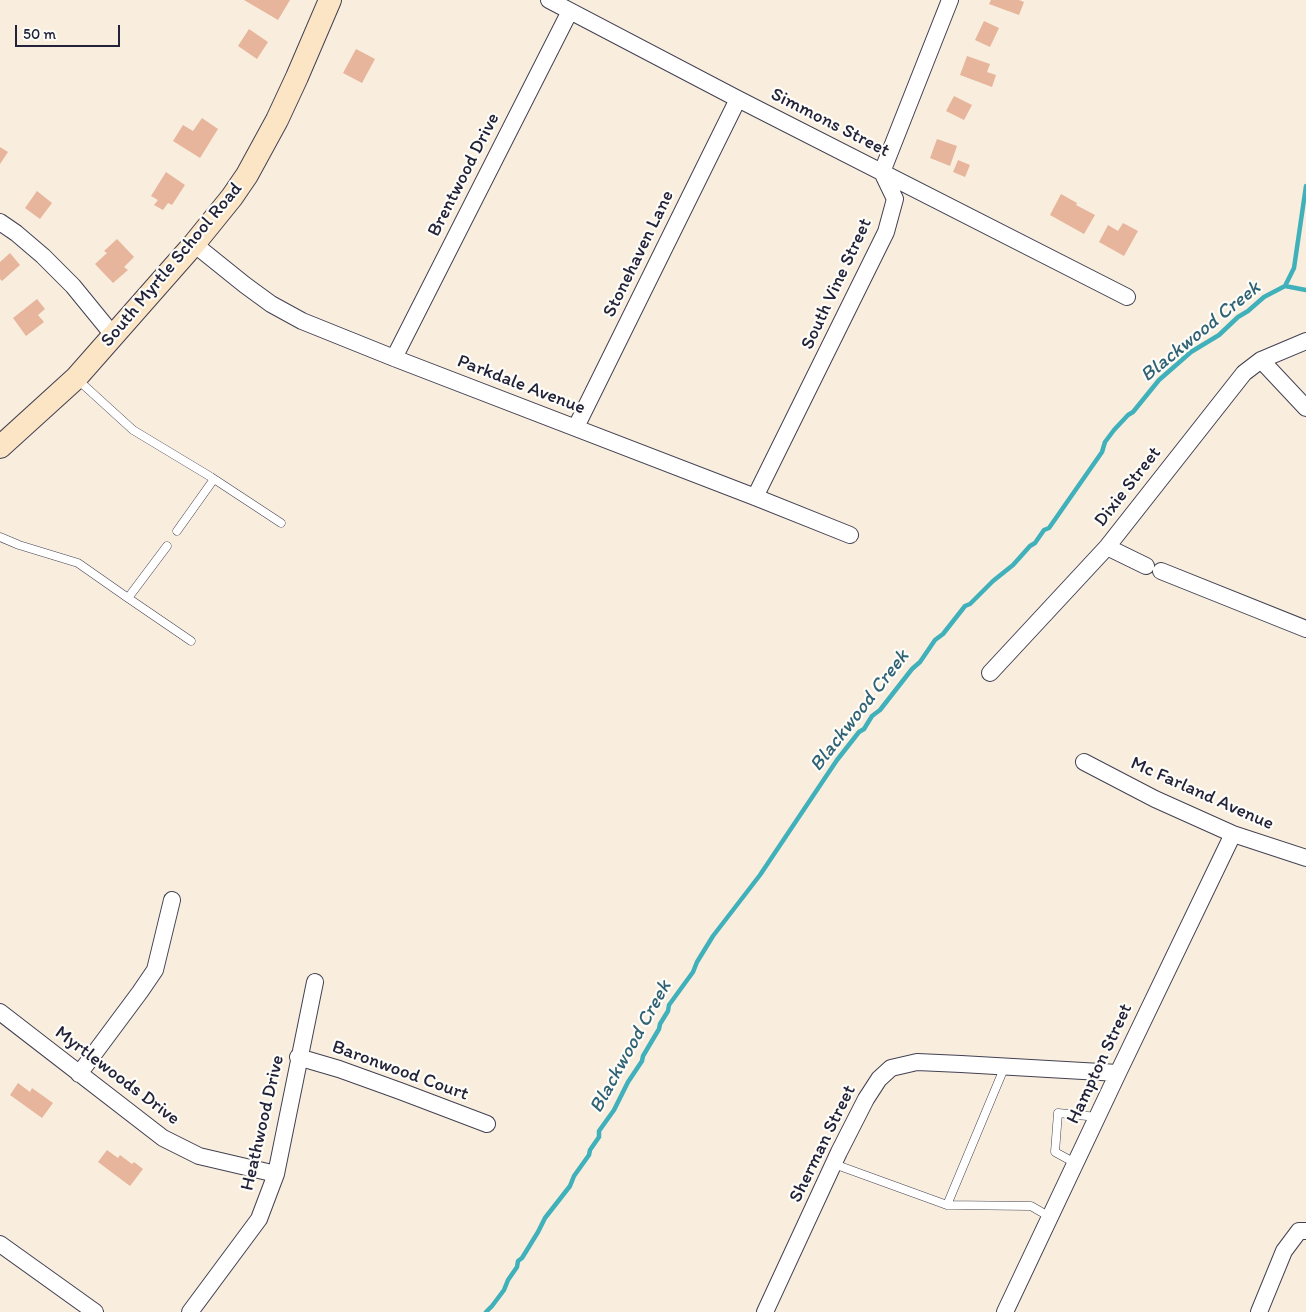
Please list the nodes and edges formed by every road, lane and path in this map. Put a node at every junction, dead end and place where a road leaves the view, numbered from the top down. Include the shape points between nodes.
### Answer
1 (330, 0) edge
2 (549, 0) edge
3 (950, 0) edge
4 (570, 10) junction
5 (738, 99) junction
6 (882, 172) junction
7 (0, 222) edge
8 (194, 244) junction
9 (1127, 298) dead end
10 (114, 335) junction
11 (1306, 341) edge
12 (394, 358) junction
13 (1262, 360) junction
14 (76, 378) junction
15 (1306, 408) edge
16 (576, 427) junction
17 (0, 447) edge
18 (214, 479) junction
19 (755, 497) junction
20 (281, 523) dead end
21 (177, 531) dead end
22 (850, 535) dead end
23 (0, 537) edge
24 (167, 546) dead end
25 (1107, 547) junction
26 (128, 598) junction
27 (1306, 628) edge
28 (191, 641) dead end
29 (990, 673) dead end
30 (1084, 762) dead end
31 (1233, 834) junction
32 (1306, 858) edge
33 (172, 900) dead end
34 (314, 982) dead end
35 (0, 1012) edge
36 (298, 1057) junction
37 (1006, 1066) junction
38 (1118, 1073) junction
39 (79, 1074) junction
40 (1097, 1117) junction
41 (487, 1124) dead end
42 (1075, 1163) junction
43 (834, 1164) junction
44 (276, 1174) junction
45 (947, 1204) junction
46 (1050, 1217) junction
47 (1303, 1231) edge
48 (0, 1244) edge
49 (95, 1312) edge
50 (190, 1312) edge
51 (765, 1312) edge
52 (1005, 1312) edge
53 (1259, 1312) edge

1 - 8 main road, South Myrtle School Road via 267,140 232,197
2 - 4 street, Simmons Street
3 - 6 street
4 - 5 street, Simmons Street
4 - 12 street, Brentwood Drive
5 - 6 street, Simmons Street
5 - 16 street, Stonehaven Lane
6 - 9 street, Simmons Street
6 - 19 street, South Vine Street via 895,199 886,232
7 - 10 street via 43,256
8 - 10 main road, South Myrtle School Road
8 - 12 street, Parkdale Avenue via 279,308 302,321
10 - 14 main road, South Myrtle School Road
11 - 13 street, Dixie Street
12 - 16 street, Parkdale Avenue
13 - 15 street
13 - 25 street, Dixie Street via 1244,374
14 - 17 main road, South Myrtle School Road
14 - 18 lane via 133,430
16 - 19 street, Parkdale Avenue
18 - 20 lane
18 - 21 lane
19 - 22 street, Parkdale Avenue
23 - 26 lane via 78,563
24 - 26 lane
25 - 27 street via 1154,569
25 - 29 street, Dixie Street
26 - 28 lane
30 - 31 street, Mc Farland Avenue
31 - 32 street, Mc Farland Avenue
31 - 38 street, Hampton Street
33 - 39 street via 154,970
34 - 36 street, Heathwood Drive
35 - 39 street, Myrtlewoods Drive
36 - 41 street, Baronwood Court
36 - 44 street, Heathwood Drive
37 - 38 street, Sherman Street
37 - 43 street, Sherman Street via 916,1062 891,1068 866,1099
37 - 45 lane
38 - 40 street, Hampton Street
39 - 44 street, Myrtlewoods Drive via 163,1138 199,1156
40 - 42 street, Hampton Street
40 - 42 lane via 1058,1113 1055,1152
42 - 46 street, Hampton Street
43 - 45 lane
43 - 51 street, Sherman Street
44 - 50 street, Heathwood Drive via 259,1219
45 - 46 lane via 1031,1206
46 - 52 street, Hampton Street
47 - 53 street via 1284,1251
48 - 49 street

